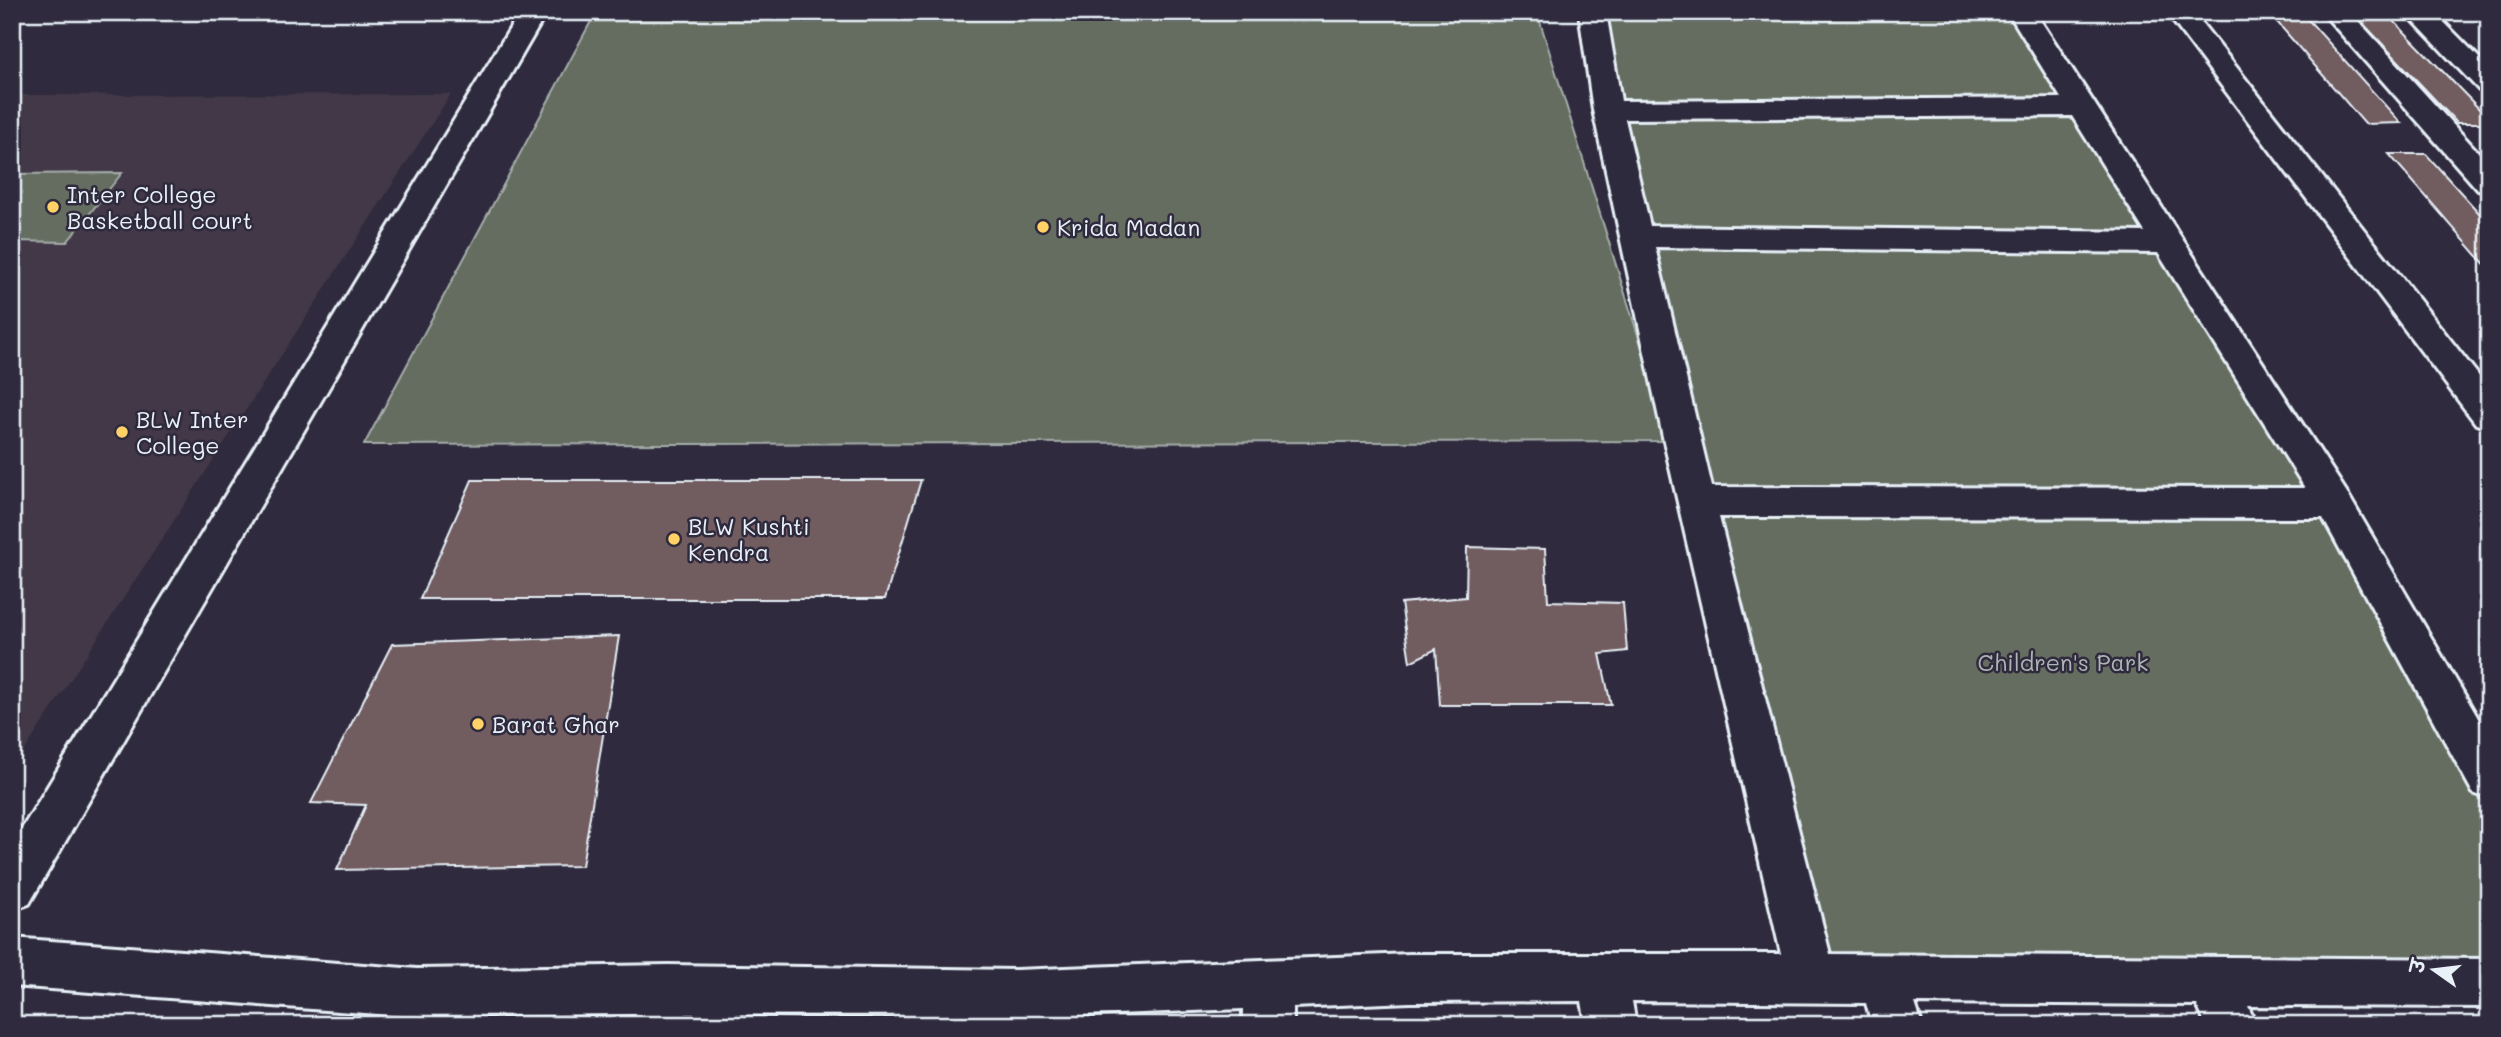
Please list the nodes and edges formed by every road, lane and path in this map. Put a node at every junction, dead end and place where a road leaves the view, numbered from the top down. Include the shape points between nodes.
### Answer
1 (534, 12) edge
2 (1592, 12) edge
3 (2021, 12) edge
4 (2179, 12) edge
5 (2335, 12) edge
6 (2418, 12) edge
7 (2489, 84) edge
8 (2081, 107) junction
9 (1608, 110) junction
10 (2489, 183) edge
11 (1636, 236) junction
12 (2168, 243) junction
13 (2489, 415) edge
14 (1697, 502) junction
15 (2334, 503) junction
16 (2489, 779) edge
17 (12, 888) edge
18 (12, 962) edge
19 (1603, 977) junction
20 (1811, 978) junction
21 (2211, 980) junction
22 (2484, 992) edge
23 (1890, 1002) edge
24 (1268, 1005) edge
25 (663, 1007) edge
26 (411, 1009) edge
27 (1015, 1010) edge
28 (1611, 1025) edge
29 (2231, 1025) edge

1 - 17 street
2 - 9 street
3 - 8 street
4 - 13 street
5 - 10 street
6 - 7 street
8 - 9 street
8 - 12 street
9 - 11 street
11 - 12 street
11 - 14 street
12 - 15 street
14 - 15 street
14 - 20 street
15 - 16 street
18 - 26 street
19 - 20 street
19 - 24 street via 1410,978
19 - 28 street
20 - 23 street
21 - 22 street
21 - 23 street
21 - 29 street
24 - 27 street
25 - 26 street
25 - 27 street

